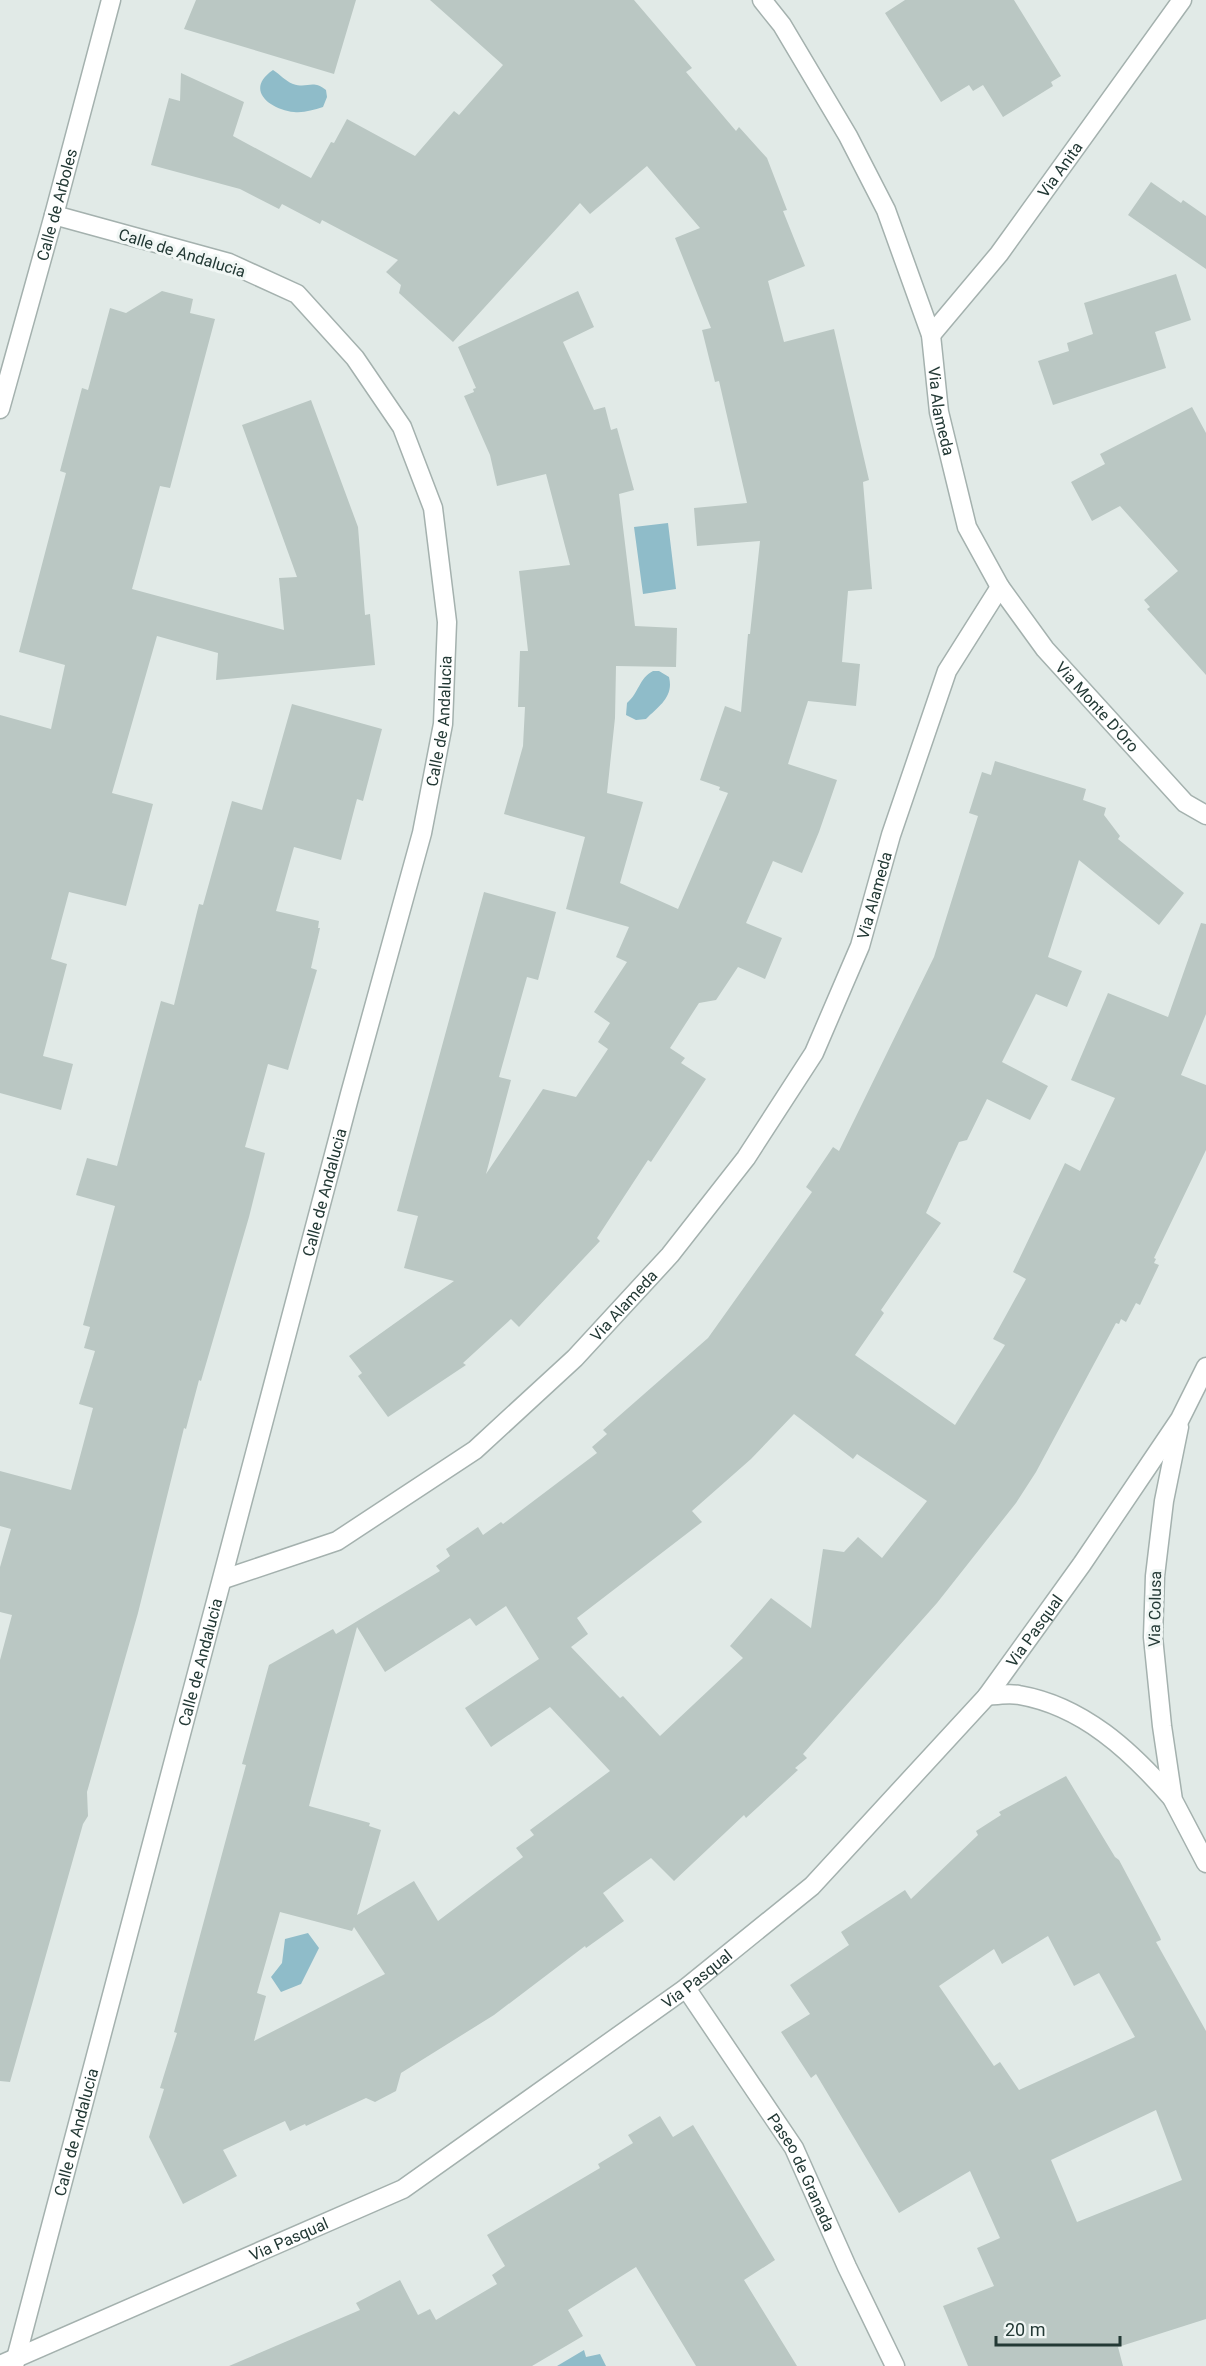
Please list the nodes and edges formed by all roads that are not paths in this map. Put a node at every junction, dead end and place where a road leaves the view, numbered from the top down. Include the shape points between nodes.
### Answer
1 (111, 0) edge
2 (762, 0) edge
3 (1182, 0) edge
4 (54, 215) junction
5 (932, 335) junction
6 (0, 409) edge
7 (1000, 587) junction
8 (1206, 815) edge
9 (1206, 1367) edge
10 (1180, 1419) junction
11 (224, 1579) junction
12 (987, 1696) junction
13 (1173, 1800) junction
14 (1206, 1863) edge
15 (686, 1988) junction
16 (16, 2362) edge
17 (0, 2365) edge
18 (895, 2366) edge

1 - 4 street, Calle de Arboles
2 - 5 street, Via Alameda via 788,35 848,136 886,210
3 - 5 street, Via Anita via 999,254
4 - 6 street, Calle de Arboles
4 - 11 street, Calle de Andalucia via 229,263 297,294 355,358 402,427 433,508 447,622 443,724 422,833
5 - 7 street, Via Alameda via 939,412 967,527
7 - 8 street, Via Monte D'Oro via 1045,649 1185,803
7 - 11 street, Via Alameda via 947,670 891,835 860,946 814,1053 746,1158 670,1255 575,1358 475,1450 337,1541
9 - 10 street, Via Pasqual
10 - 12 street, Via Pasqual
10 - 13 street, Via Colusa via 1161,1522 1153,1637
11 - 16 street, Calle de Andalucia
12 - 13 street, Via Colusa via 1017,1695 1076,1713 1147,1768
12 - 15 street, Via Pasqual via 812,1886
13 - 14 street, Via Colusa
15 - 16 street, Via Pasqual via 403,2189
15 - 18 street, Paseo de Granada via 794,2148
16 - 17 street, Via Pasqual

